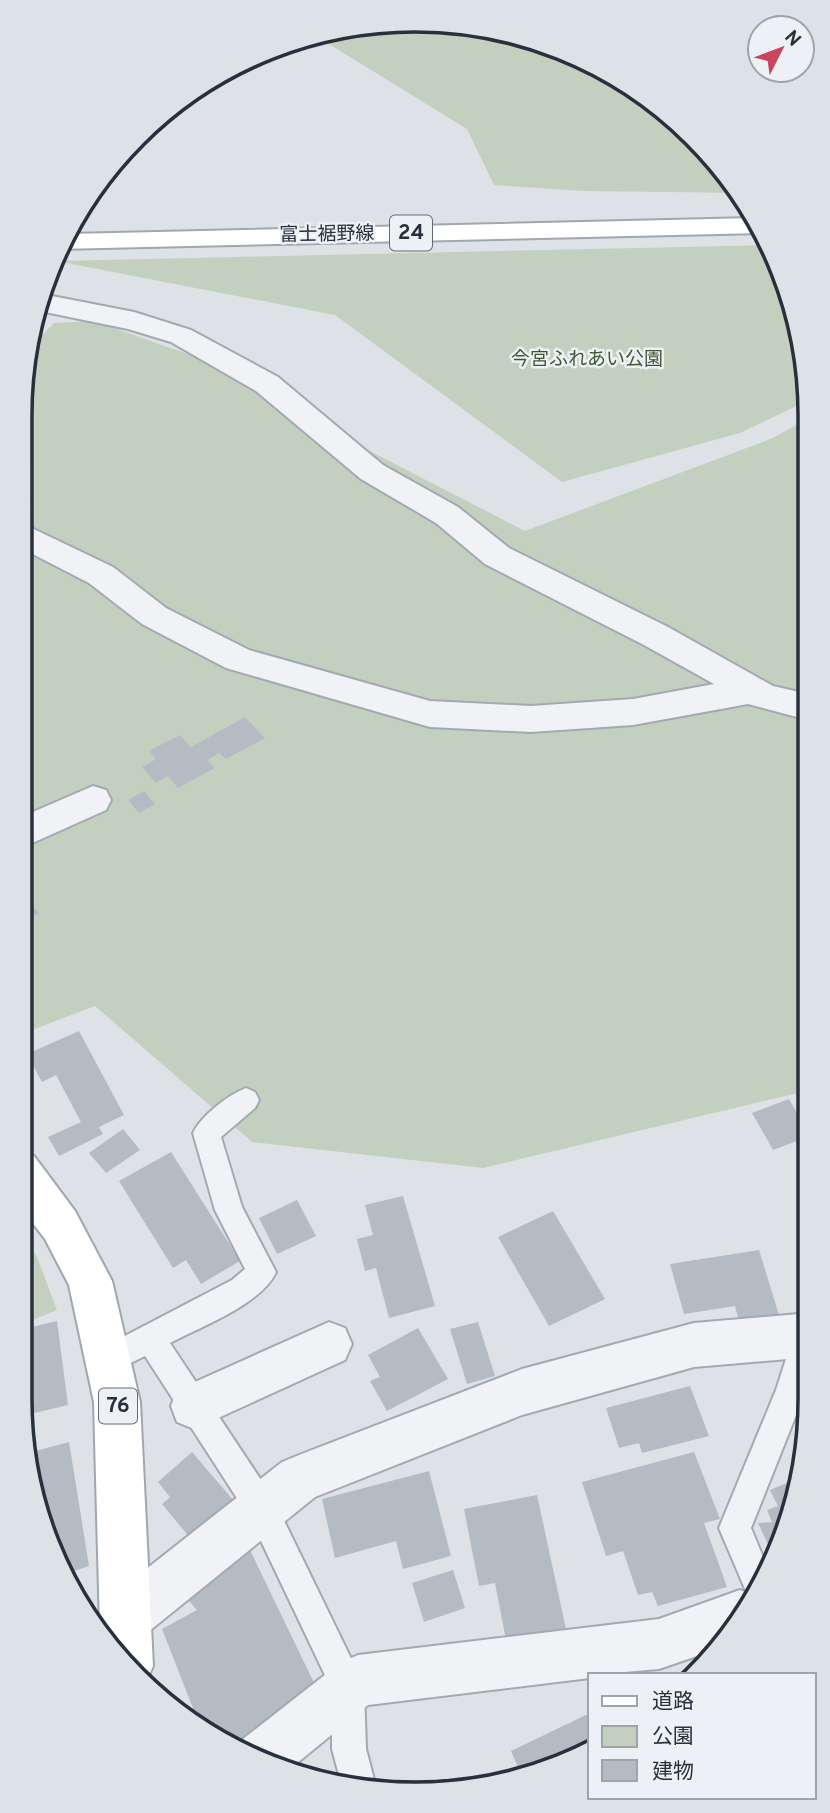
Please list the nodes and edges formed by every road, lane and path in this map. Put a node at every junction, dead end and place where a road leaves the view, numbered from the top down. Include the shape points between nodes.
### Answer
1 (749, 226) edge
2 (73, 242) edge
3 (49, 303) edge
4 (32, 540) edge
5 (753, 690) junction
6 (798, 704) edge
7 (93, 800) dead end
8 (32, 828) edge
9 (246, 1100) dead end
10 (32, 1187) edge
11 (798, 1336) edge
12 (150, 1339) junction
13 (329, 1344) dead end
14 (108, 1360) junction
15 (798, 1369) edge
16 (194, 1406) junction
17 (262, 1509) junction
18 (755, 1575) edge
19 (125, 1618) junction
20 (728, 1619) edge
21 (126, 1650) edge
22 (348, 1689) junction
23 (269, 1752) edge
24 (356, 1777) edge

1 - 2 main road, 富士裾野線 / 24
3 - 5 street via 181,336 267,384 372,472 447,515 497,556
4 - 5 street via 101,575 154,616 238,659 430,714 531,719 633,712
5 - 6 street
7 - 8 street
9 - 12 lane via 206,1133 229,1210 262,1272 243,1290
10 - 14 main road, 76 via 60,1225 90,1281
11 - 17 street via 694,1345 522,1392 299,1479
12 - 14 lane
12 - 16 lane
13 - 16 street
14 - 19 main road, 76 via 117,1402
15 - 18 lane via 735,1528
16 - 17 lane
17 - 19 street
17 - 22 lane
19 - 21 main road, 76
20 - 22 street via 659,1644 358,1681
22 - 23 street
22 - 24 lane via 349,1749

